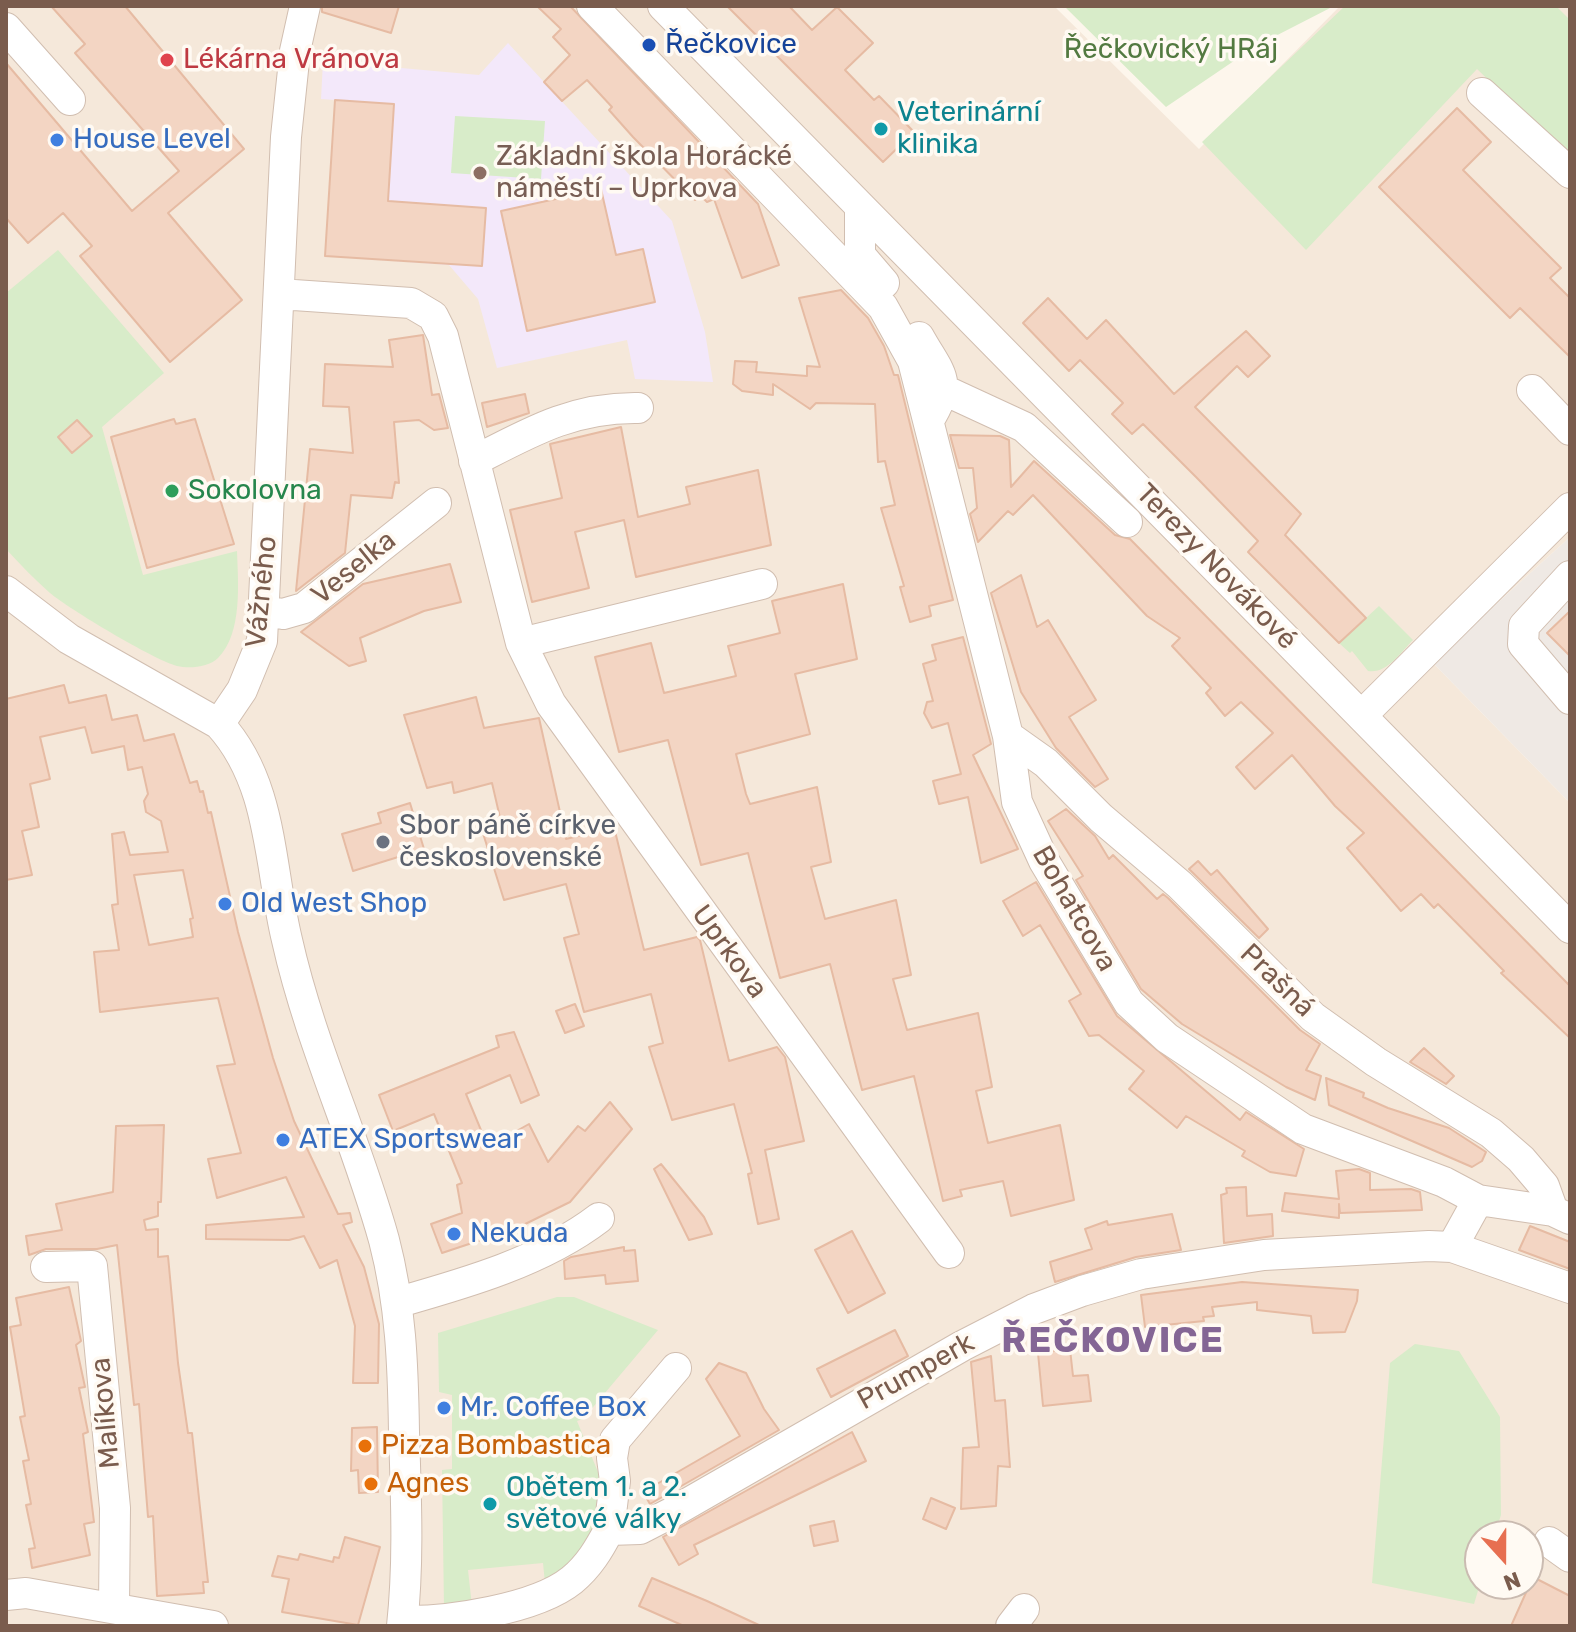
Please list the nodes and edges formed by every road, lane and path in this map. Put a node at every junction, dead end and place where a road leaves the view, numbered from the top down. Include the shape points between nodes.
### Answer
1 (305, 6) edge
2 (592, 6) edge
3 (663, 6) edge
4 (6, 28) edge
5 (1482, 93) dead end
6 (70, 100) dead end
7 (1570, 173) edge
8 (860, 207) junction
9 (279, 294) junction
10 (944, 390) junction
11 (1532, 390) dead end
12 (638, 408) dead end
13 (929, 420) junction
14 (1570, 430) edge
15 (474, 461) junction
16 (436, 503) dead end
17 (1570, 508) edge
18 (1127, 522) dead end
19 (1570, 576) edge
20 (762, 584) dead end
21 (6, 591) edge
22 (264, 611) junction
23 (521, 643) junction
24 (1570, 699) edge
25 (1362, 715) junction
26 (219, 724) junction
27 (1008, 736) junction
28 (1570, 928) edge
29 (1478, 1200) junction
30 (1561, 1215) edge
31 (599, 1218) dead end
32 (1452, 1247) junction
33 (949, 1253) dead end
34 (46, 1267) dead end
35 (1570, 1288) edge
36 (399, 1302) junction
37 (676, 1368) dead end
38 (609, 1530) junction
39 (6, 1595) edge
40 (114, 1606) junction
41 (403, 1624) edge
42 (213, 1626) edge

1 - 9 street, Vážného via 286,137
2 - 13 street via 883,307 913,361
3 - 8 street, Terezy Novákové
4 - 6 street
5 - 7 street
8 - 10 street via 860,255 894,295
8 - 25 street, Terezy Novákové
9 - 15 street, Uprkova via 411,303 433,316 443,336
9 - 22 street, Vážného
10 - 13 street
10 - 18 street via 1024,427
11 - 14 street
12 - 15 street via 556,419
13 - 27 street, Bohatcova
15 - 23 street, Uprkova
16 - 22 street, Veselka via 304,608 283,614
17 - 25 street
19 - 24 street via 1524,626 1523,644
20 - 23 street
21 - 26 street via 69,639
22 - 26 street, Vážného via 253,667
23 - 33 street, Uprkova via 582,751
25 - 28 street, Terezy Novákové
26 - 36 street via 255,780 286,939 310,1028 383,1237
27 - 29 street, Bohatcova via 1017,802 1028,831 1145,1021 1303,1129
27 - 30 street, Prašná via 1046,763 1180,885 1313,1017 1491,1133 1521,1159
29 - 30 street, Bohatcova
29 - 32 street
31 - 36 street via 541,1252
32 - 35 street, Prumperk
32 - 38 street, Prumperk via 1264,1255 1141,1274 1082,1291 962,1346 640,1529
34 - 40 street, Malíkova via 92,1266 115,1508
36 - 41 street via 408,1528
37 - 38 street via 615,1440
38 - 41 street via 582,1570 543,1597 436,1622
39 - 40 street via 26,1593
40 - 42 street

